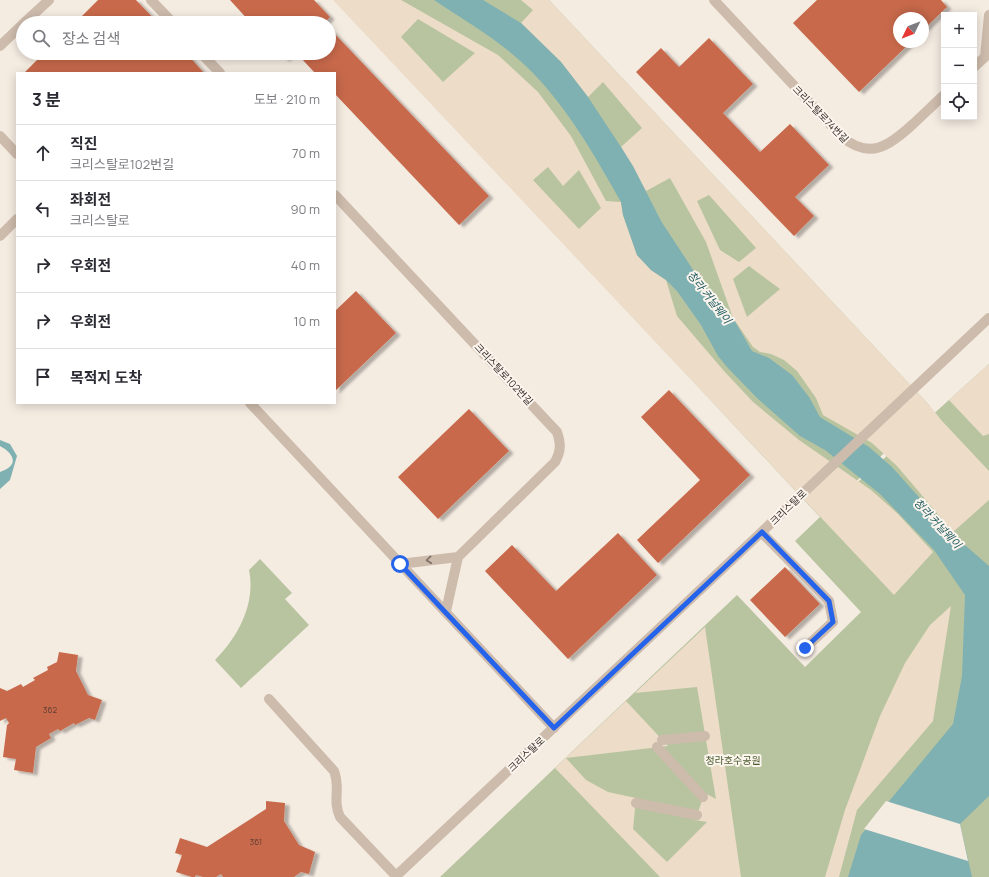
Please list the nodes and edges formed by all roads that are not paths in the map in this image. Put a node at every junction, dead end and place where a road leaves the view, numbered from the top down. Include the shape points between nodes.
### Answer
1 (49, 0) edge
2 (151, 0) edge
3 (714, 0) edge
4 (989, 15) edge
5 (32, 16) edge
6 (166, 16) edge
7 (16, 31) edge
8 (0, 46) edge
9 (987, 56) edge
10 (208, 60) edge
11 (977, 64) edge
12 (219, 72) edge
13 (941, 98) edge
14 (0, 136) edge
15 (16, 153) edge
16 (336, 196) edge
17 (16, 220) edge
18 (0, 236) edge
19 (989, 318) edge
20 (251, 404) edge
21 (762, 532) junction
22 (458, 557) junction
23 (400, 564) junction
24 (446, 611) junction
25 (805, 648) dead end
26 (268, 699) dead end
27 (554, 728) junction
28 (705, 736) dead end
29 (703, 797) dead end
30 (636, 803) dead end
31 (697, 815) dead end
32 (395, 877) edge

1 - 5 street
2 - 6 street
3 - 13 street, 크리스탈로74번길 via 851,144 874,149 886,145 897,139
4 - 9 street
7 - 8 street
9 - 11 street
10 - 12 street
14 - 15 street
16 - 22 street, 크리스탈로102번길 via 550,422 561,443 560,454 555,462
17 - 18 street
19 - 21 street, 크리스탈로
20 - 23 street
21 - 25 street via 829,601 833,622
21 - 27 street, 크리스탈로
22 -> 23 street
22 - 24 street
23 - 24 street
24 - 27 street
26 - 32 street via 334,771 337,780 335,806 340,817
27 - 32 street, 크리스탈로
28 - 29 street via 659,743
30 - 31 street

